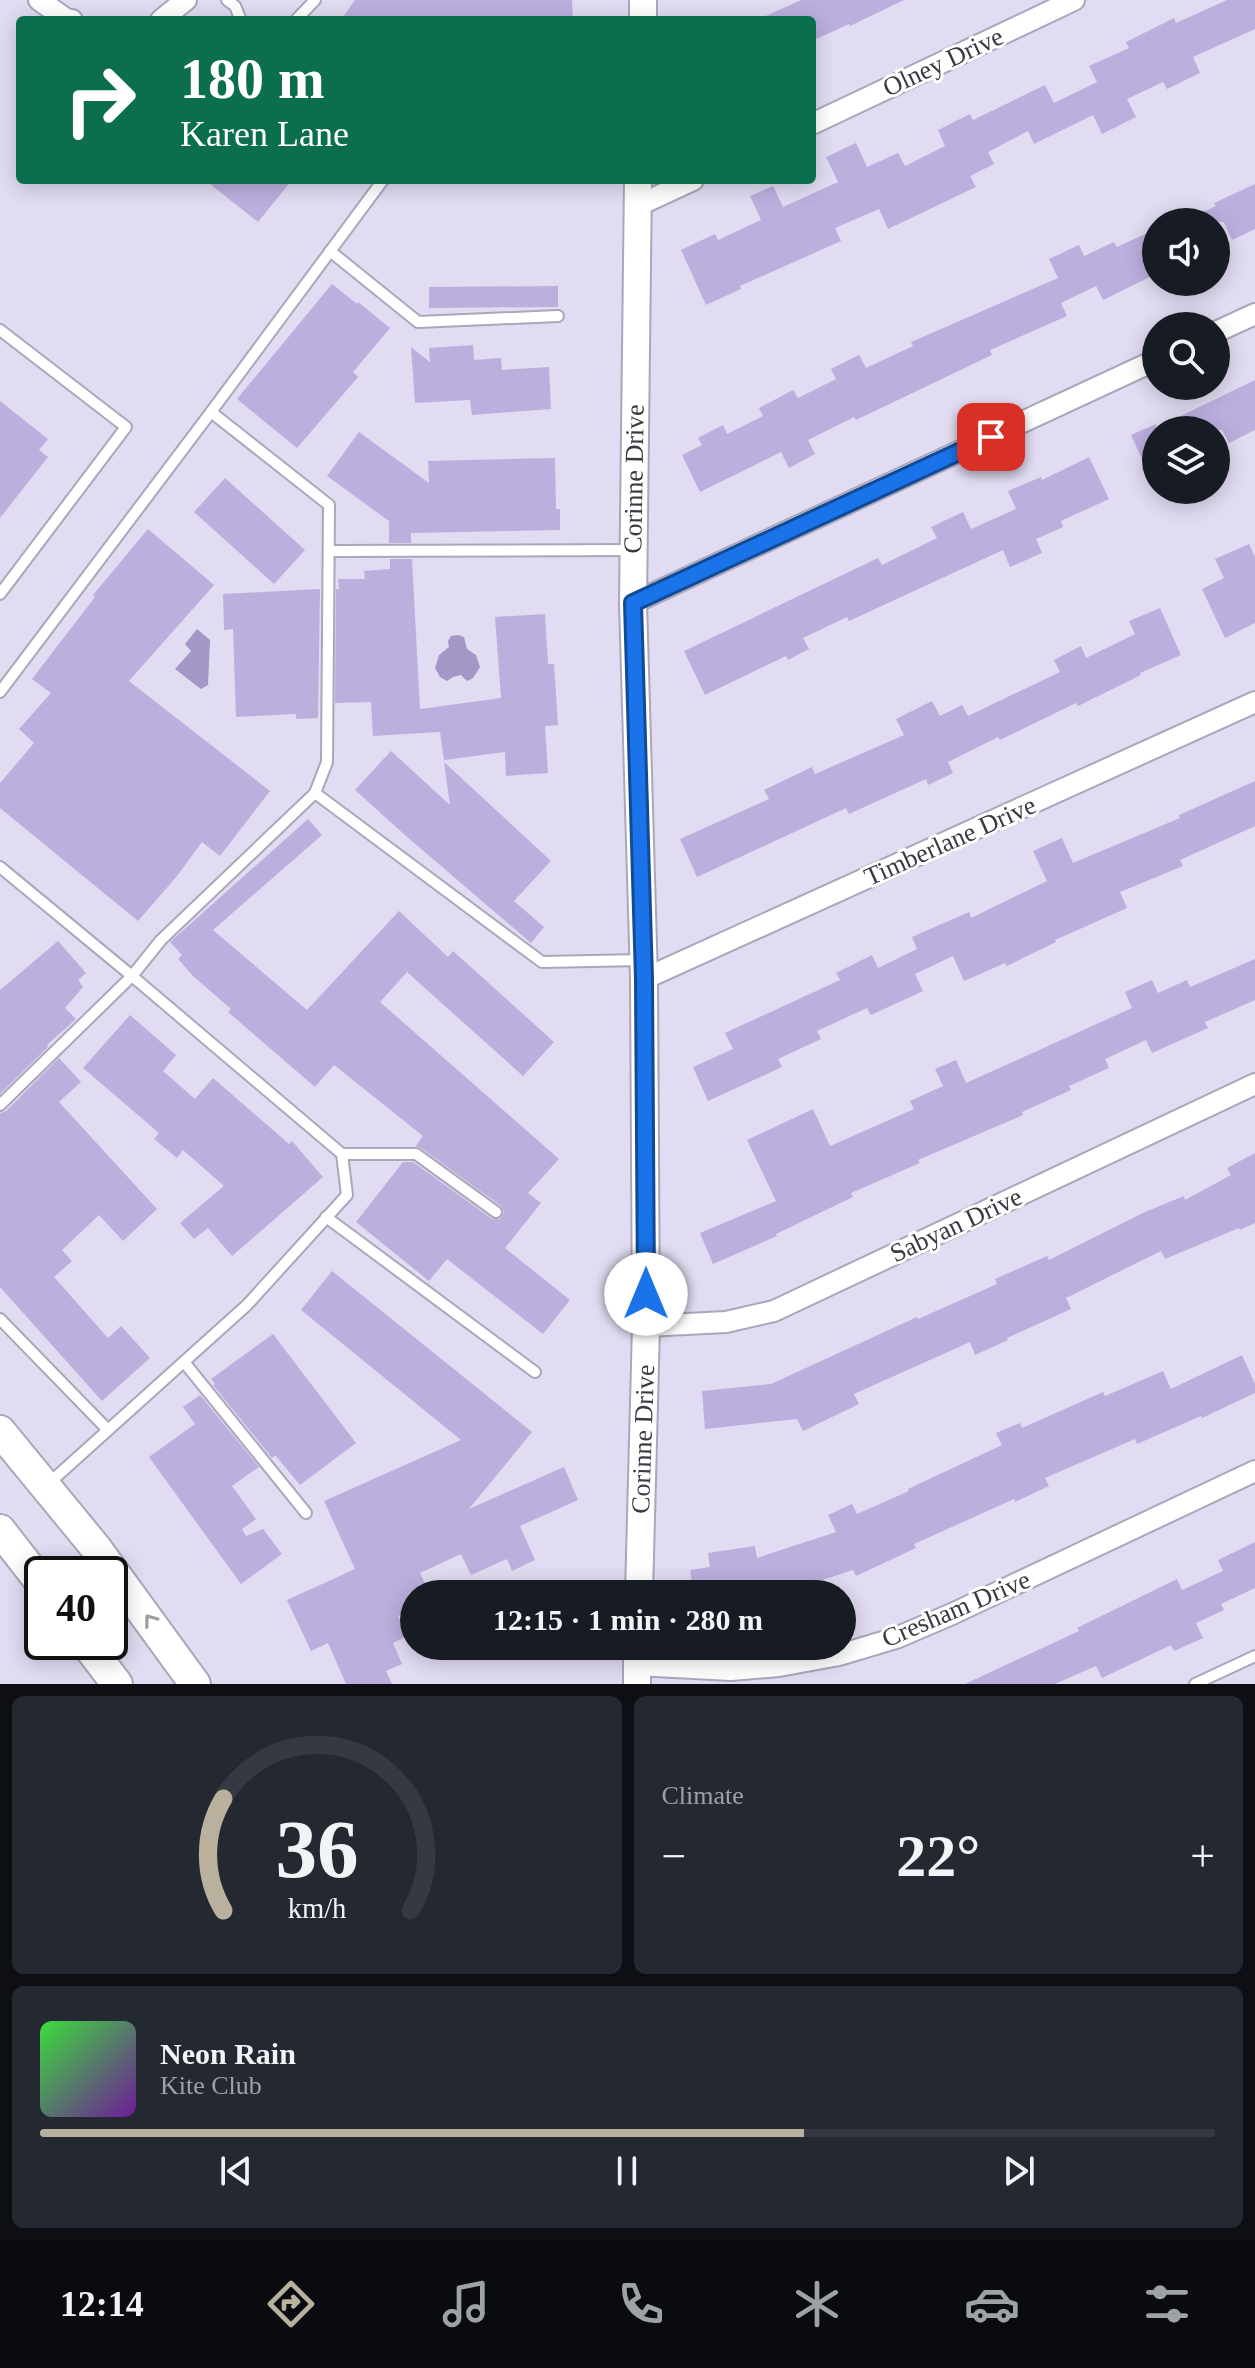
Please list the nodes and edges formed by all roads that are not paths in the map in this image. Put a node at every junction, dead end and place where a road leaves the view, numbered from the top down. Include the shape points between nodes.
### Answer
1 (39, 0) edge
2 (186, 0) edge
3 (227, 0) edge
4 (315, 0) edge
5 (1074, 0) edge
6 (62, 16) edge
7 (166, 16) edge
8 (239, 16) edge
9 (300, 16) edge
10 (816, 122) edge
11 (380, 184) edge
12 (676, 184) edge
13 (638, 193) edge
14 (330, 251) junction
15 (1255, 314) edge
16 (558, 316) dead end
17 (1230, 326) edge
18 (0, 330) edge
19 (1142, 367) edge
20 (211, 412) junction
21 (634, 550) junction
22 (329, 551) junction
23 (0, 594) edge
24 (633, 603) junction
25 (0, 692) edge
26 (1255, 702) edge
27 (315, 793) junction
28 (0, 867) edge
29 (644, 969) junction
30 (132, 976) junction
31 (1255, 1084) edge
32 (0, 1105) edge
33 (342, 1154) junction
34 (496, 1212) dead end
35 (326, 1217) junction
36 (0, 1319) edge
37 (646, 1326) junction
38 (184, 1362) junction
39 (535, 1372) dead end
40 (108, 1430) junction
41 (0, 1431) edge
42 (1255, 1471) edge
43 (46, 1485) junction
44 (306, 1513) dead end
45 (0, 1530) edge
46 (24, 1561) edge
47 (639, 1580) edge
48 (1255, 1656) edge
49 (99, 1660) edge
50 (637, 1665) edge
51 (117, 1684) edge
52 (195, 1684) edge
53 (1195, 1684) edge

1 - 6 street
2 - 7 street
3 - 8 lane
4 - 9 lane
5 - 10 street, Olney Drive
11 - 14 lane
12 - 13 street
13 - 21 street, Corinne Drive
14 - 16 lane via 418,322
14 - 20 lane
15 - 17 street
18 - 23 lane via 126,427
19 - 24 street
20 - 22 lane via 329,505
20 - 25 lane
21 - 22 lane
21 - 24 street, Corinne Drive
22 - 27 lane via 327,762
24 - 29 street, Corinne Drive
26 - 29 street, Timberlane Drive
27 - 29 lane via 542,962
27 - 30 lane via 161,940
28 - 30 lane
29 - 37 street, Corinne Drive
30 - 32 lane
30 - 33 lane
31 - 37 street, Sabyan Drive via 774,1311 726,1322
33 - 34 lane via 416,1154
33 - 35 lane via 347,1195
35 - 38 lane via 247,1305
35 - 39 lane
36 - 40 lane
37 - 47 street, Corinne Drive
38 - 40 lane
38 - 44 lane
40 - 43 lane
41 - 43 main road
42 - 50 street, Cresham Drive via 896,1638 779,1666 731,1670
52 -> 43 main road
45 - 46 main road
48 - 53 lane
49 - 51 main road

